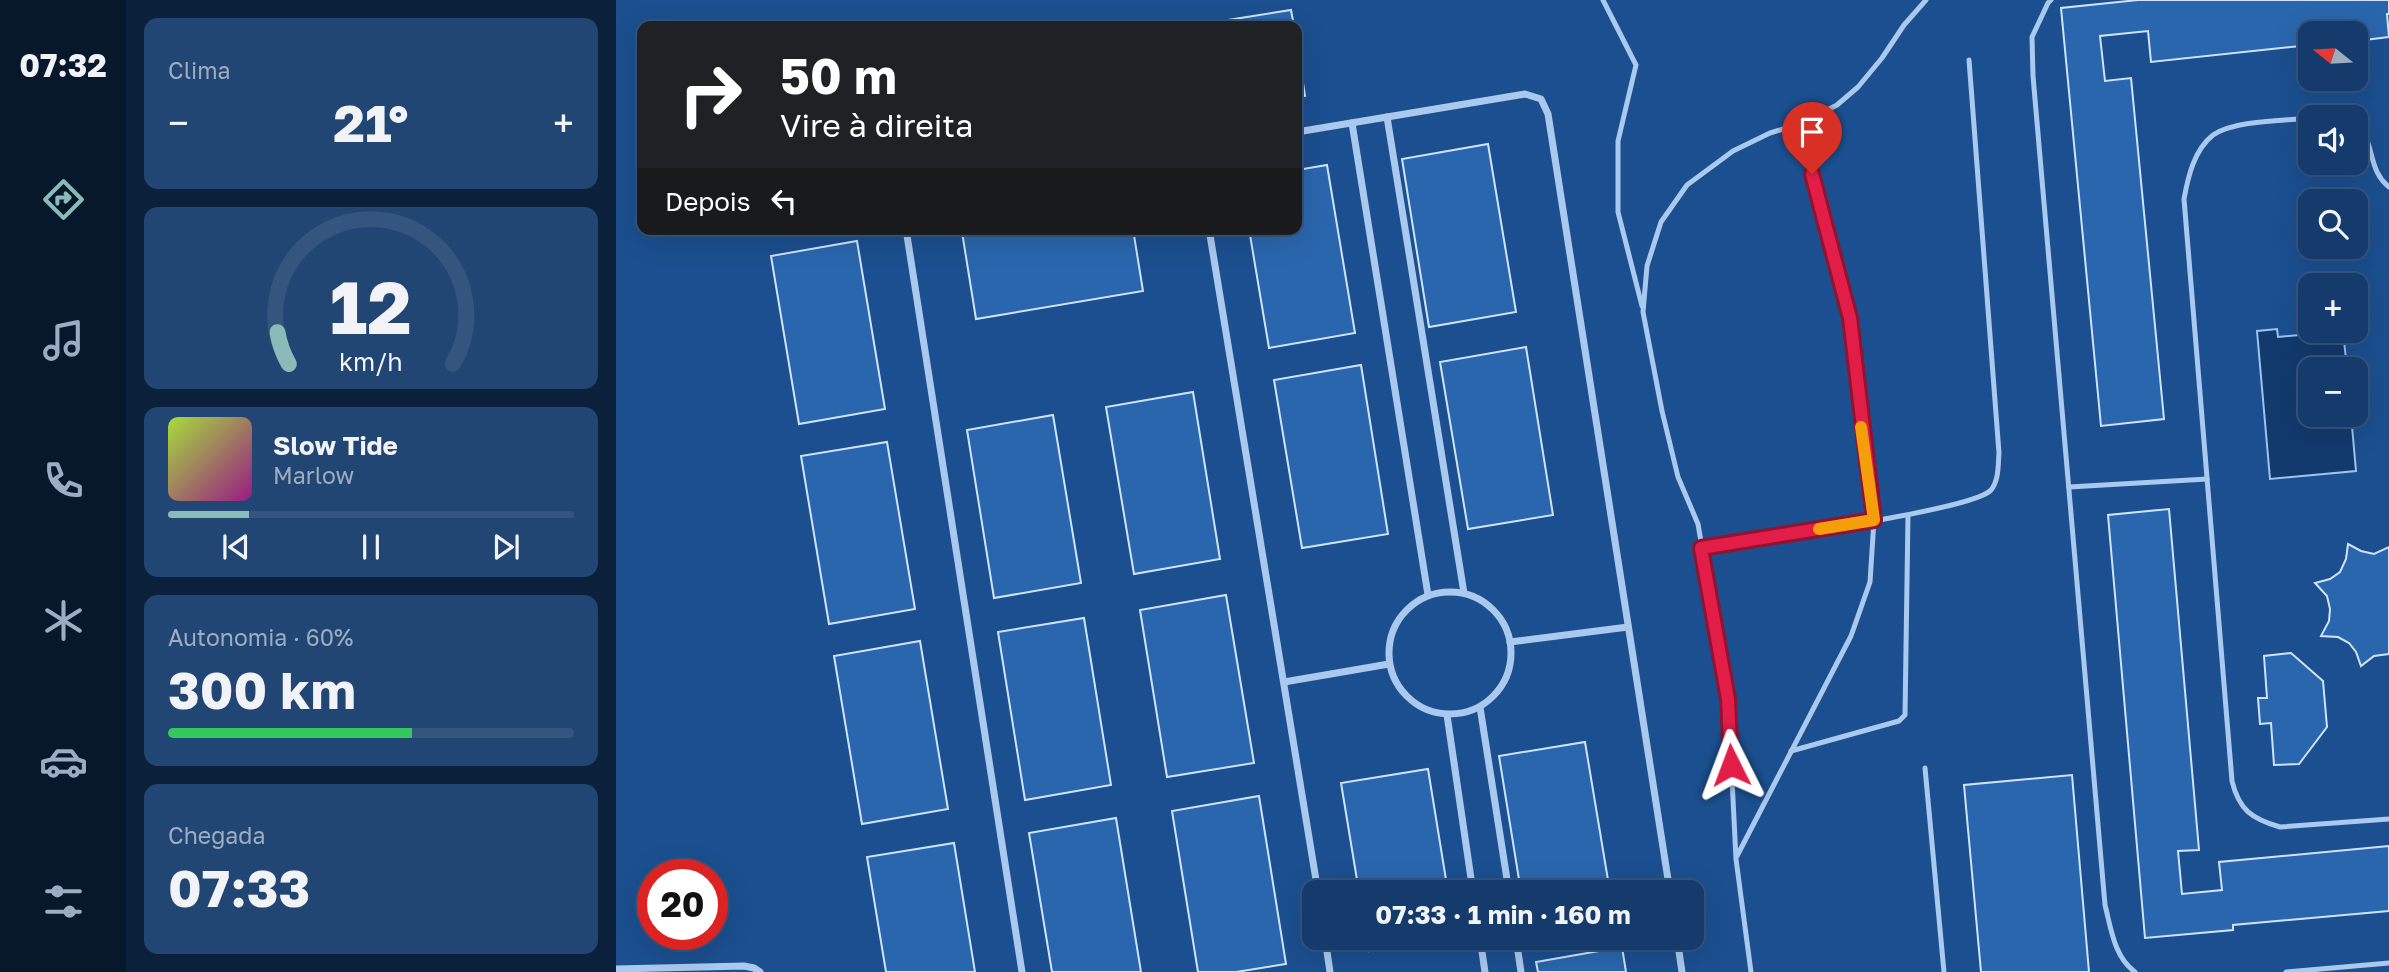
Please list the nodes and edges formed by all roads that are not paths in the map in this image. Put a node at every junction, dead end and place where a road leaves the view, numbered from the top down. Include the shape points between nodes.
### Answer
1 (1603, 0) edge
2 (1926, 0) edge
3 (2052, 0) edge
4 (1969, 60) dead end
5 (1388, 117) junction
6 (2298, 119) edge
7 (1352, 123) junction
8 (1799, 124) junction
9 (1302, 131) edge
10 (2368, 142) edge
11 (2389, 187) edge
12 (907, 235) edge
13 (1210, 235) edge
14 (1643, 312) junction
15 (2207, 479) junction
16 (2069, 487) junction
17 (1908, 514) junction
18 (1874, 520) junction
19 (1701, 548) junction
20 (1464, 593) junction
21 (1428, 595) junction
22 (1628, 626) junction
23 (1510, 642) junction
24 (1389, 664) junction
25 (1284, 682) junction
26 (1480, 707) junction
27 (1447, 715) junction
28 (1791, 751) junction
29 (1925, 768) dead end
30 (2389, 819) edge
31 (1736, 859) junction
32 (1316, 880) edge
33 (1471, 880) edge
34 (1507, 880) edge
35 (1668, 880) edge
36 (1327, 950) edge
37 (1482, 950) edge
38 (1518, 950) edge
39 (1679, 950) edge
40 (2389, 963) edge
41 (616, 969) edge
42 (760, 972) edge
43 (1022, 972) edge
44 (1330, 972) edge
45 (1485, 972) edge
46 (1521, 972) edge
47 (1682, 972) edge
48 (1751, 972) edge
49 (1944, 972) edge
50 (2135, 972) edge
51 (2286, 972) edge

1 - 14 lane via 1636,65 1618,141 1618,212
2 - 8 lane via 1858,87 1837,105
3 - 16 lane via 2032,37
4 - 17 lane via 1997,474 1991,490 1977,498
5 - 7 street
5 - 20 street
5 - 22 street via 1525,94 1541,99 1548,114
6 - 15 lane via 2234,126 2213,135 2188,174 2184,199
7 - 9 street
7 - 21 street
8 - 14 lane via 1733,151 1687,185 1661,222 1647,266
8 - 18 lane via 1850,318
10 - 11 lane via 2373,166
12 - 43 street
13 - 25 street
14 - 19 lane via 1678,477 1698,524
15 - 16 lane
15 - 30 lane via 2237,800 2263,822 2280,827
16 - 50 lane via 2105,905 2114,941
17 - 18 lane
17 - 28 lane via 1905,715
18 - 19 lane
18 - 28 lane via 1870,582 1851,636
19 - 31 lane via 1728,699
20 - 21 street
20 - 23 street via 1495,610
21 - 24 street via 1396,622
22 - 23 street
22 - 35 street
23 - 26 street via 1506,679
24 - 25 street
24 - 27 street via 1409,700
25 - 32 street
26 - 27 street
26 - 34 street
27 - 33 street
28 - 31 lane
29 - 49 lane
31 - 48 lane
36 - 44 street
37 - 45 street
38 - 46 street
39 - 47 street
40 - 51 lane
41 - 42 street via 744,966

